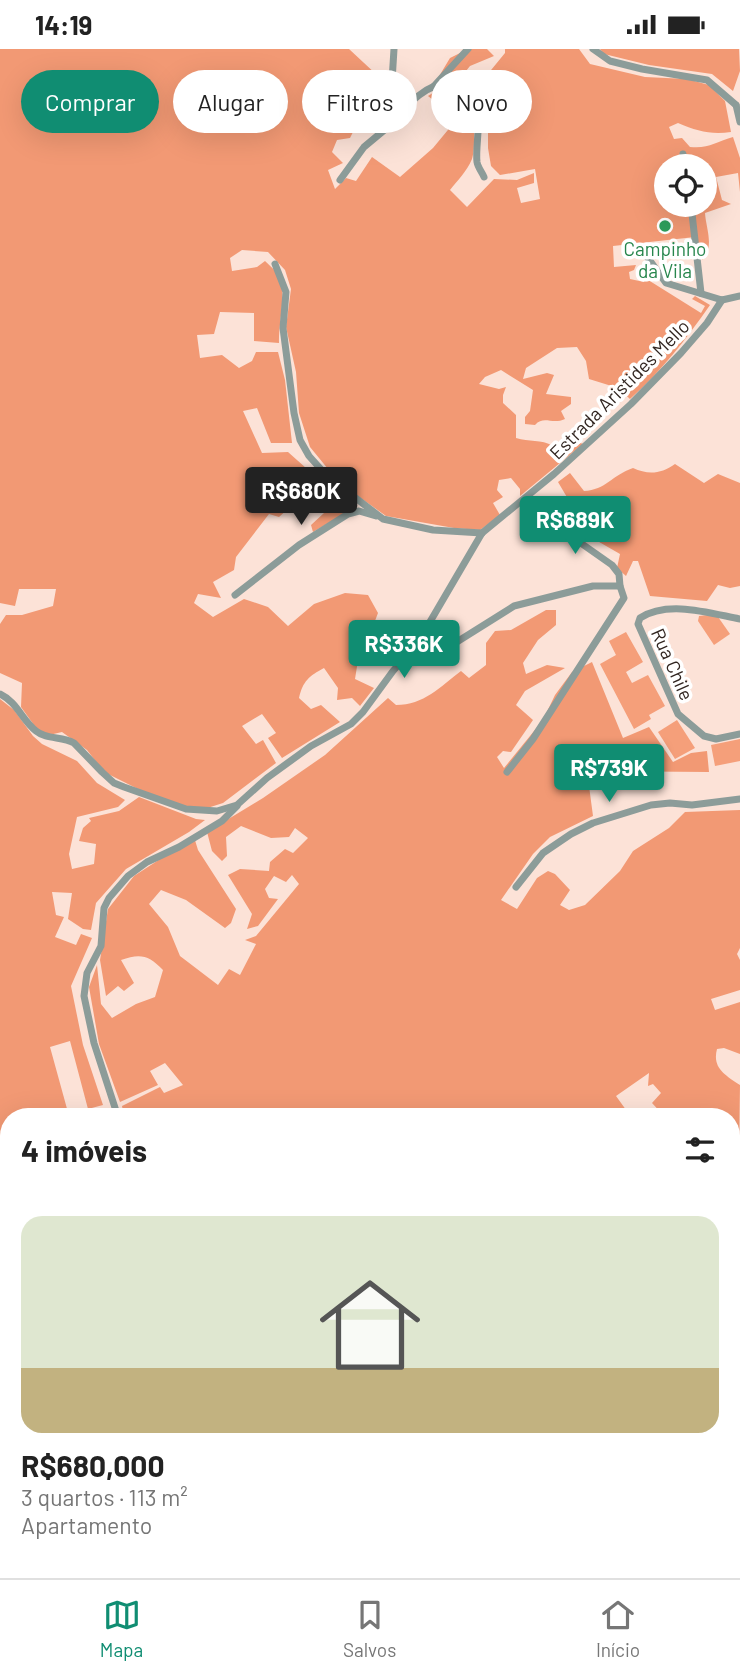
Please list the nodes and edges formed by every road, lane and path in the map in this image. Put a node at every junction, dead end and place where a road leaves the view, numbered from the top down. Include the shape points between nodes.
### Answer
1 (394, 49) edge
2 (467, 49) edge
3 (593, 49) edge
4 (393, 70) edge
5 (448, 70) edge
6 (738, 102) edge
7 (740, 122) edge
8 (381, 133) edge
9 (479, 133) edge
10 (484, 177) dead end
11 (340, 180) dead end
12 (693, 217) edge
13 (643, 251) dead end
14 (275, 264) dead end
15 (701, 293) junction
16 (740, 296) edge
17 (722, 300) junction
18 (524, 500) junction
19 (383, 519) junction
20 (482, 533) junction
21 (620, 586) junction
22 (235, 595) dead end
23 (740, 619) edge
24 (417, 644) junction
25 (0, 694) edge
26 (740, 734) edge
27 (507, 772) dead end
28 (740, 799) edge
29 (237, 805) junction
30 (516, 887) dead end
31 (115, 1108) edge

1 - 4 street
2 - 5 street
3 - 6 street via 611,61 707,80
6 - 7 street
8 - 11 street
9 - 10 street via 477,160
12 - 15 street
13 - 15 street via 666,283
14 - 19 street via 286,292 285,353 300,440 327,476
15 - 17 street
16 - 17 street
17 - 18 street, Estrada Aristides Mello via 681,353
18 - 20 street, Estrada Aristides Mello
18 - 21 street via 612,565
19 - 20 street via 433,530
19 - 22 street via 353,511 299,545
20 - 24 street, Estrada Aristides Mello
21 - 24 street via 593,586 514,606 436,655 429,655
21 - 27 street via 624,598
23 - 26 street, Rua Chile via 684,609 657,610 640,618 638,624 678,714 704,736 716,739
24 - 29 street, Estrada Aristides Mello via 351,724 311,746
25 - 29 street via 35,731 74,743 114,783 186,810 218,811
28 - 30 street via 651,806 593,823 543,853
29 - 31 street, Estrada Aristides Mello via 222,821 128,876 104,908 102,942 87,973 84,996

